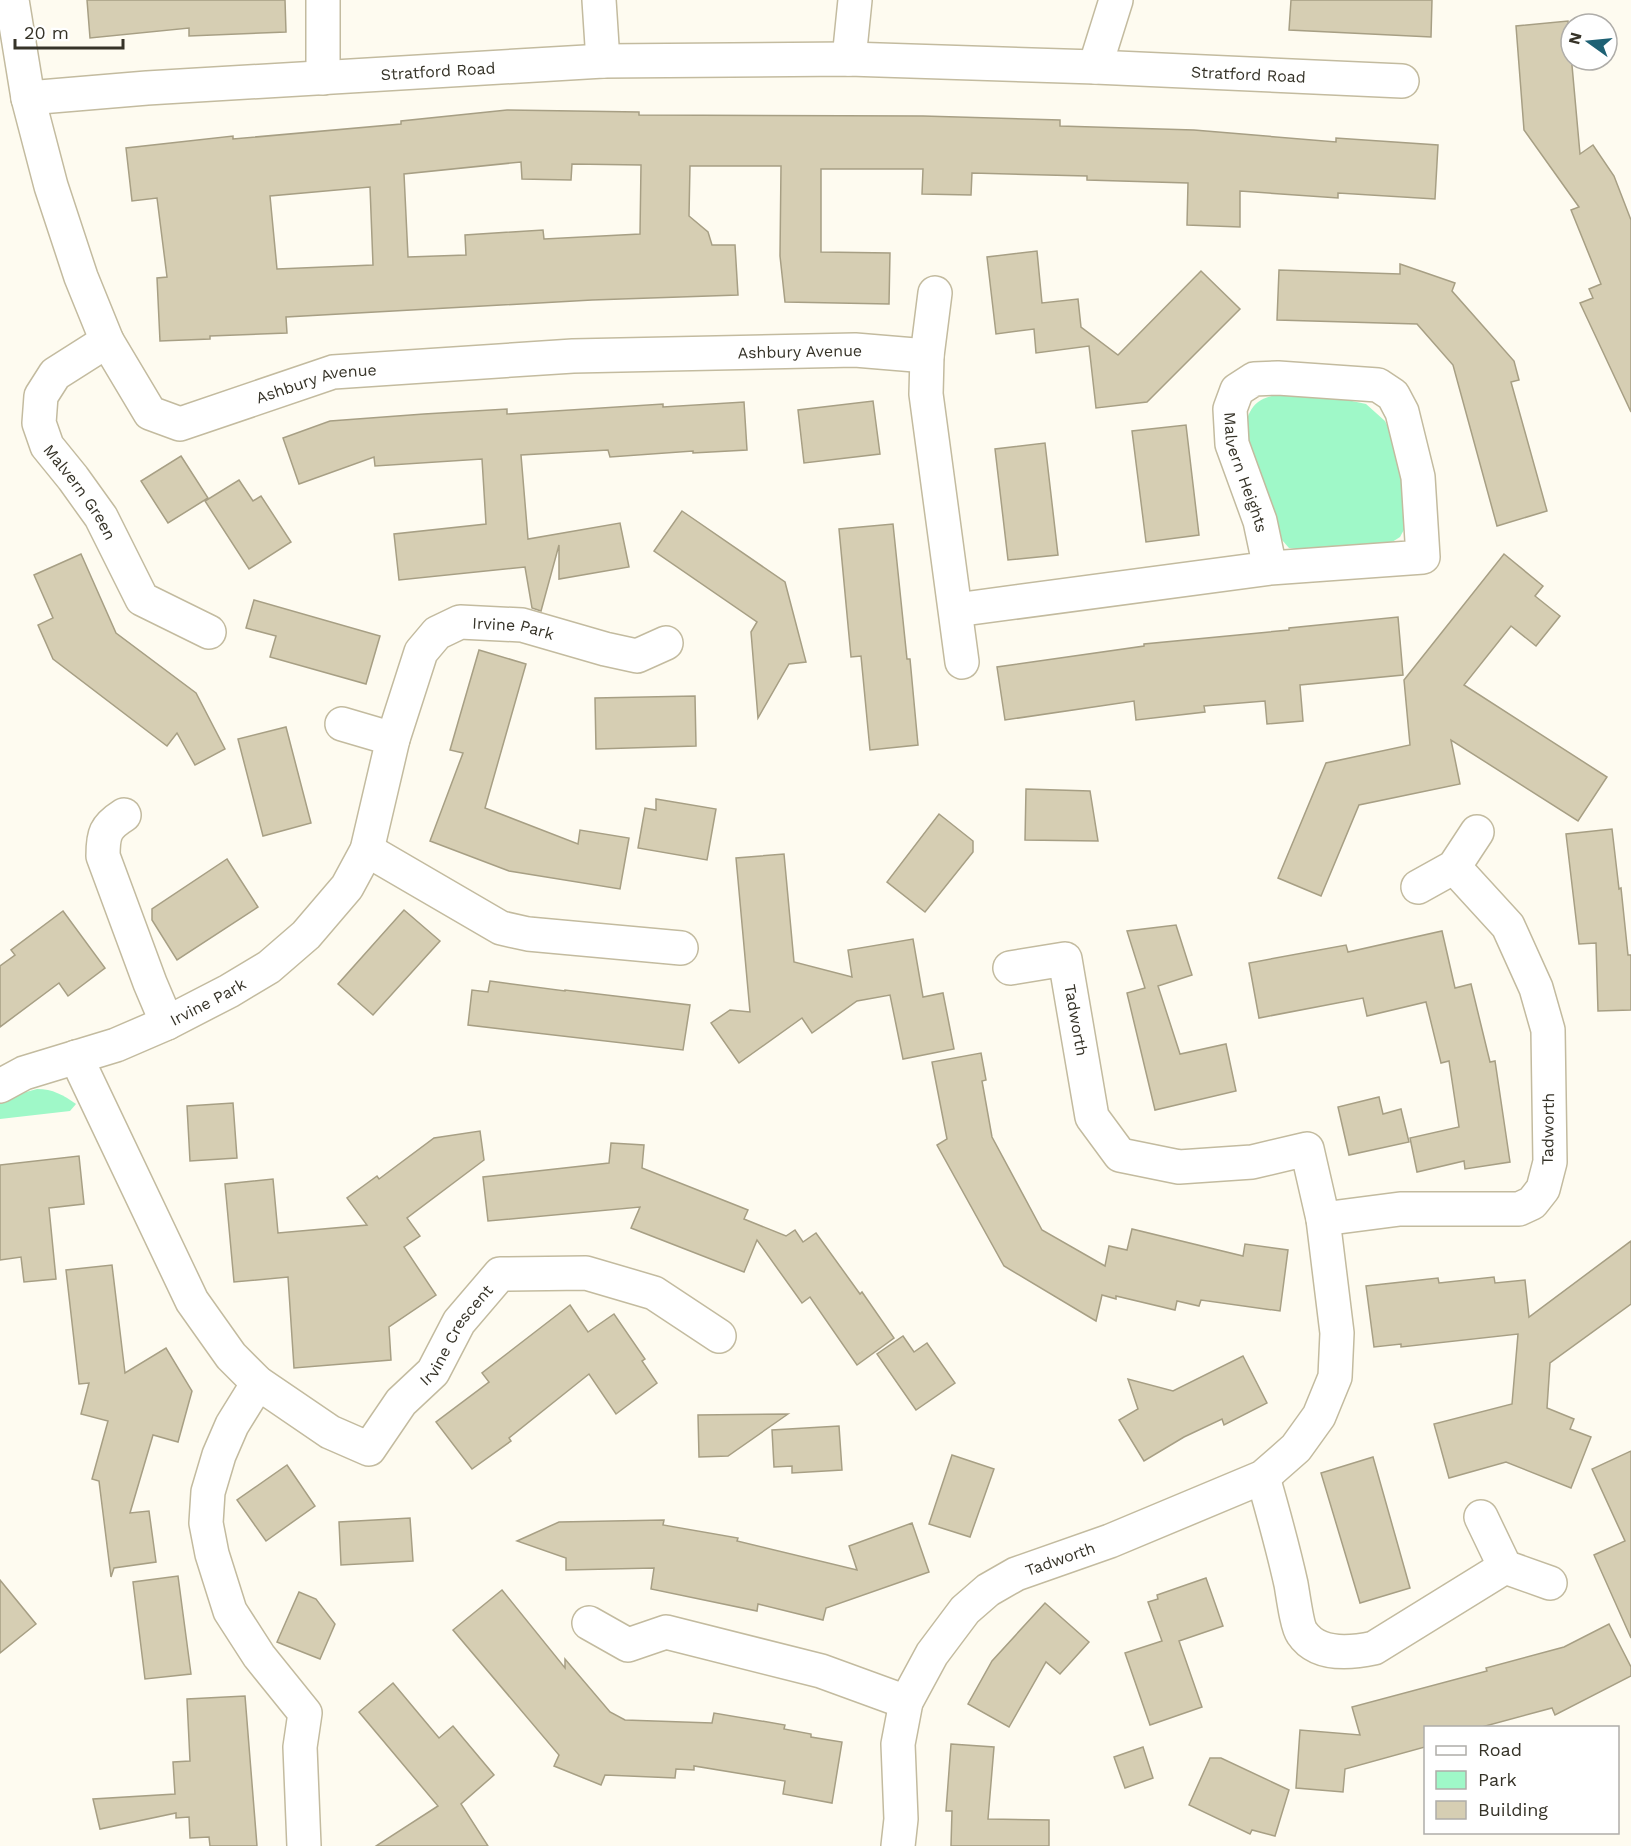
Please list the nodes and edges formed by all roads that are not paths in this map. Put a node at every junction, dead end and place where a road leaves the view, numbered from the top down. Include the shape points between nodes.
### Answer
1 (12, 0) edge
2 (323, 0) edge
3 (599, 0) edge
4 (855, 0) edge
5 (1116, 0) edge
6 (849, 59) junction
7 (603, 61) junction
8 (1095, 67) junction
9 (323, 78) junction
10 (1402, 81) dead end
11 (28, 98) junction
12 (935, 293) dead end
13 (107, 341) junction
14 (927, 356) junction
15 (1270, 568) junction
16 (956, 610) junction
17 (209, 632) dead end
18 (666, 643) dead end
19 (962, 662) dead end
20 (342, 724) dead end
21 (393, 740) junction
22 (124, 815) dead end
23 (1478, 832) dead end
24 (367, 849) junction
25 (1454, 867) junction
26 (1418, 887) dead end
27 (681, 948) dead end
28 (1010, 968) dead end
29 (167, 1023) junction
30 (76, 1057) junction
31 (0, 1086) edge
32 (1323, 1219) junction
33 (718, 1336) dead end
34 (258, 1383) junction
35 (1263, 1477) junction
36 (1481, 1517) dead end
37 (1505, 1567) junction
38 (1550, 1583) dead end
39 (589, 1623) dead end
40 (906, 1702) junction
41 (304, 1846) edge
42 (898, 1846) edge

1 - 11 street, Ashbury Avenue
2 - 9 street
3 - 7 street
4 - 6 street
5 - 8 street
6 - 7 street, Stratford Road
6 - 8 street, Stratford Road
7 - 9 street, Stratford Road
8 - 10 street, Stratford Road
9 - 11 street, Stratford Road
11 - 13 street, Ashbury Avenue via 51,186
12 - 14 street
13 - 14 street, Ashbury Avenue via 150,413 180,424 333,372 573,356 855,350
13 - 17 street, Malvern Green via 55,374 40,396 39,423 47,446 101,518 142,599
14 - 16 street via 926,394
15 - 15 street, Malvern Heights via 1422,557 1418,477 1402,412 1393,395 1378,385 1278,378 1254,379 1237,390 1230,410 1232,444 1260,521
15 - 16 street, Malvern Heights
16 - 19 street
18 - 21 street, Irvine Park via 637,656 522,625 460,622 437,633 421,652
20 - 21 street
21 - 24 street, Irvine Park
22 - 29 street via 110,824 102,856
23 - 25 street
24 - 27 street via 501,928
24 - 29 street, Irvine Park via 347,887 306,935 268,967 229,992
25 - 26 street
25 - 32 street, Tadworth via 1508,926 1536,988 1548,1030 1550,1162 1543,1190 1532,1203 1519,1209 1400,1209
28 - 32 street, Tadworth via 1065,959 1092,1118 1120,1155 1179,1167 1252,1162 1307,1149
29 - 30 street, Irvine Park
30 - 31 street, Irvine Park via 24,1073
30 - 34 street, Irvine Crescent via 192,1300 231,1356
32 - 35 street, Tadworth via 1337,1334 1335,1377 1319,1416 1296,1448
33 - 34 street, Irvine Crescent via 654,1293 586,1273 500,1274 459,1322 433,1372 401,1402 369,1449 330,1432
34 - 41 street via 219,1455 208,1492 206,1523 230,1611 259,1656 305,1713 300,1747
35 - 37 street via 1302,1632 1313,1644 1327,1650 1350,1653 1374,1648
35 - 40 street, Tadworth via 1110,1541 1016,1574 988,1590 965,1610 932,1654
36 - 37 street
37 - 38 street
39 - 40 street via 628,1645 666,1632 821,1671
40 - 42 street, Tadworth via 898,1744

